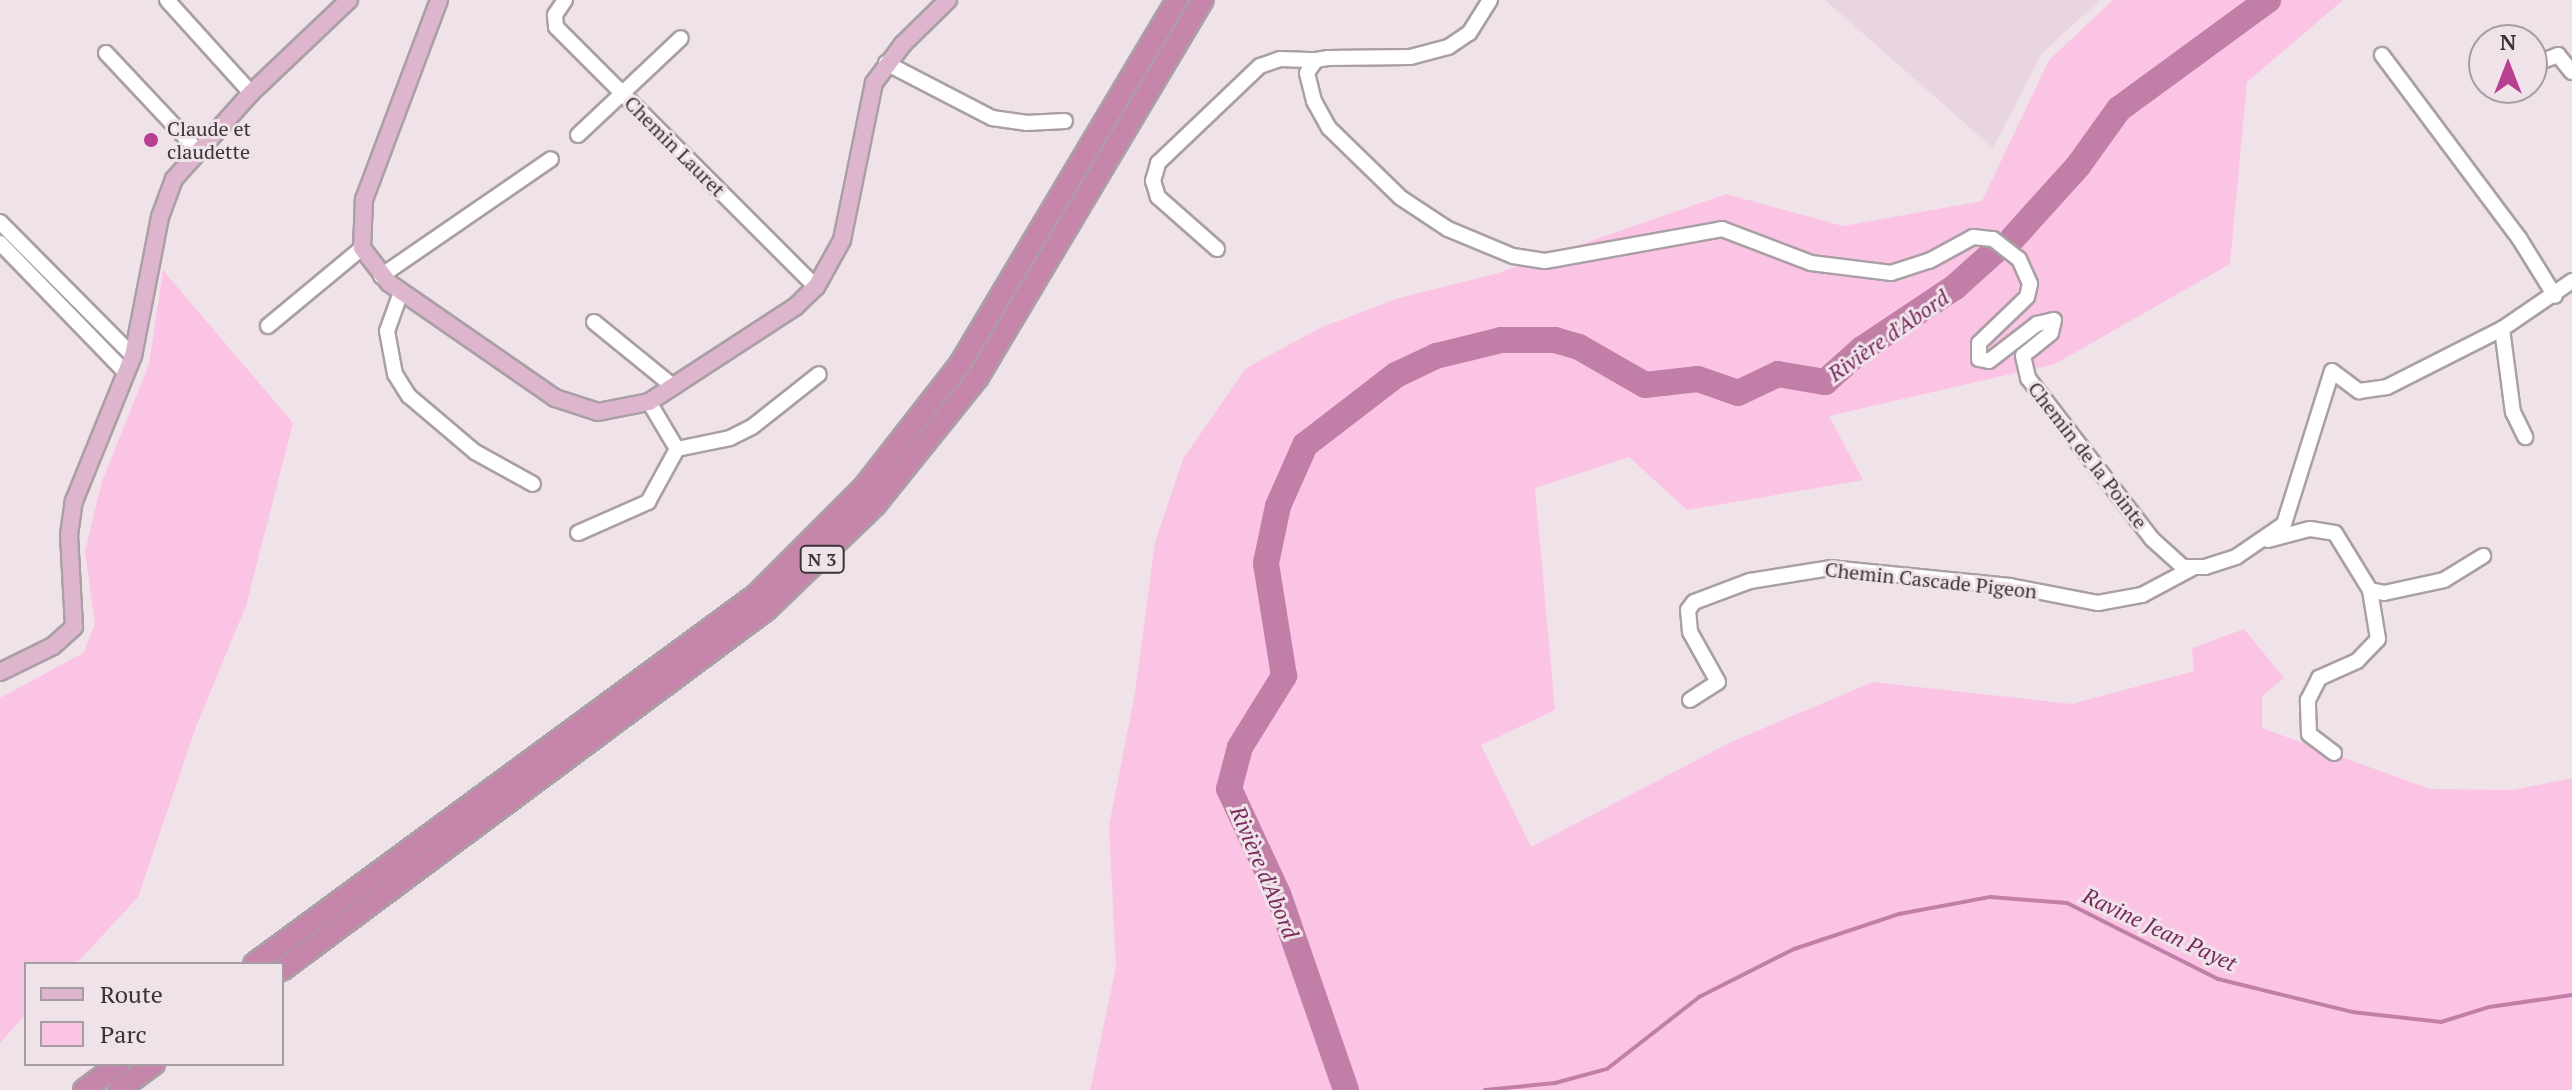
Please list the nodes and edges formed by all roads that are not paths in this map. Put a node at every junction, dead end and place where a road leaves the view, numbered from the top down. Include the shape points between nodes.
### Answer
1 (167, 0) edge
2 (349, 0) edge
3 (439, 0) edge
4 (565, 0) edge
5 (948, 0) edge
6 (1177, 0) edge
7 (1203, 0) edge
8 (1490, 0) edge
9 (681, 38) dead end
10 (106, 53) dead end
11 (2382, 55) dead end
12 (2548, 59) edge
13 (1316, 60) junction
14 (886, 63) junction
15 (2572, 72) edge
16 (251, 93) junction
17 (622, 93) junction
18 (1065, 121) dead end
19 (578, 135) dead end
20 (197, 150) junction
21 (551, 159) dead end
22 (0, 222) edge
23 (0, 243) edge
24 (362, 248) junction
25 (1217, 249) dead end
26 (381, 276) junction
27 (2572, 281) edge
28 (816, 287) junction
29 (401, 292) junction
30 (2555, 296) junction
31 (594, 322) dead end
32 (268, 326) dead end
33 (2502, 329) junction
34 (133, 356) junction
35 (126, 373) junction
36 (819, 374) dead end
37 (674, 387) junction
38 (649, 402) junction
39 (2525, 437) dead end
40 (677, 449) junction
41 (533, 484) dead end
42 (578, 533) dead end
43 (2264, 541) junction
44 (2483, 556) dead end
45 (2191, 569) junction
46 (2370, 590) junction
47 (0, 672) edge
48 (1690, 700) dead end
49 (2334, 753) dead end
50 (257, 962) edge
51 (284, 969) edge
52 (116, 1066) edge
53 (151, 1066) edge
54 (84, 1090) edge
55 (119, 1090) edge

1 - 16 street
2 - 16 main road
3 - 24 main road via 364,200
4 - 17 street, Chemin Lauret via 555,15 556,27
5 - 14 main road
6 - 50 highway, N 3 via 960,364 864,487 756,595
7 - 51 highway, N 3 via 978,377 876,504 766,610
8 - 13 street via 1469,33 1448,47 1410,57
9 - 17 street
10 - 20 street
11 - 30 street via 2519,238
12 - 15 street via 2558,55
13 - 25 street via 1280,59 1260,66 1158,163 1153,181 1158,197
13 - 45 street, Chemin de la Pointe via 1307,73 1314,101 1329,128 1362,165 1448,229 1513,256 1545,261 1722,229 1811,263 1891,273 1929,261 1973,237 2003,243 2019,259 2030,284 2027,297 1979,343 1979,359 1989,361 2037,324 2054,320 2051,333 2023,356 2028,378 2152,539 2167,556
14 - 18 street via 992,118
14 - 28 main road via 865,109 842,240
16 - 20 main road
17 - 19 street
17 - 28 street, Chemin Lauret
20 - 34 main road via 165,198
21 - 26 street
22 - 34 street
23 - 35 street
24 - 26 main road
24 - 32 street
26 - 29 main road
27 - 30 street
28 - 37 main road
29 - 38 main road via 555,398 598,412
29 - 41 street via 387,331 395,374 409,396 475,452
30 - 33 street
31 - 37 street
33 - 39 street via 2513,412
33 - 43 street via 2367,392 2332,371 2323,387 2292,509
34 - 35 main road
35 - 47 main road via 74,501 69,535 74,627 53,646
36 - 40 street via 752,427 730,438
37 - 38 main road
38 - 40 street
40 - 42 street via 648,502
43 - 45 street via 2236,557
43 - 46 street via 2310,529 2335,533
44 - 46 street via 2424,587 2400,594
45 - 48 street, Chemin Cascade Pigeon via 2142,595 2098,603 2010,586 1830,568 1750,581 1694,602 1688,610 1690,632 1718,682
46 - 49 street via 2378,639 2357,661 2319,678 2308,700 2309,734
52 - 54 highway
53 - 55 highway

